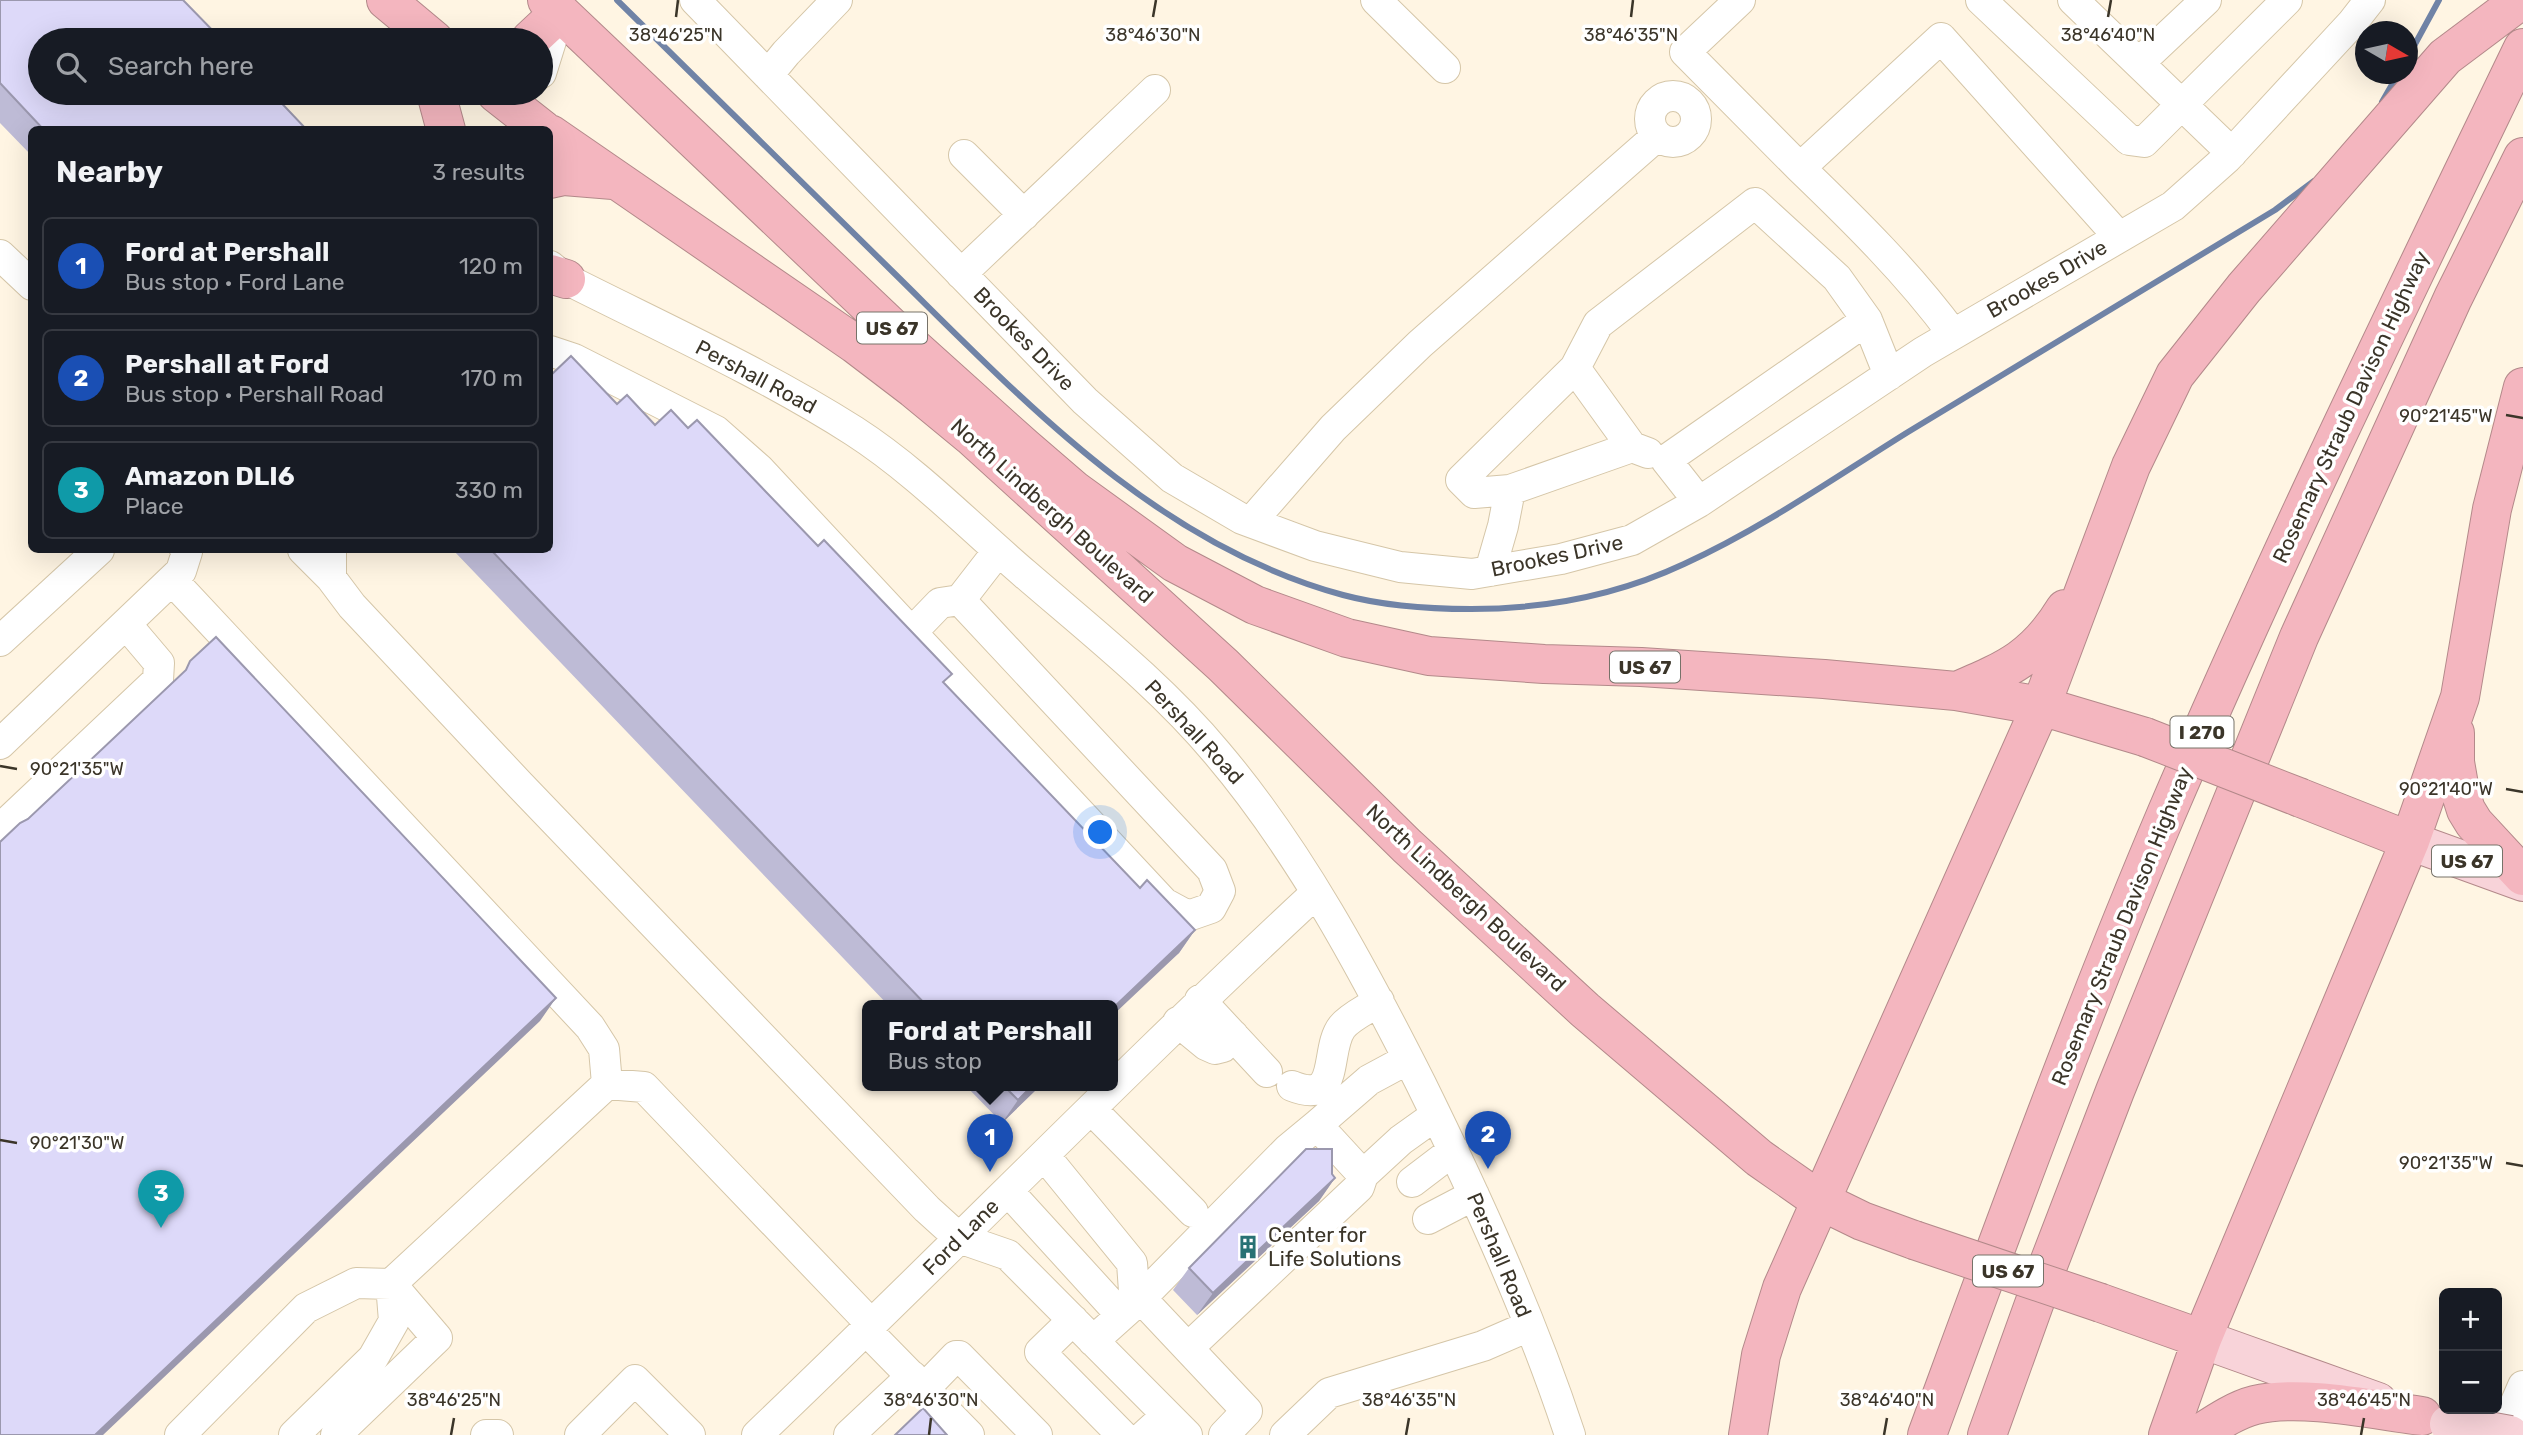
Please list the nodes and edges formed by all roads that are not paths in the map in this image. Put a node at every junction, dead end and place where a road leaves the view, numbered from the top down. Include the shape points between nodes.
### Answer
1 (376, 0) edge
2 (386, 0) edge
3 (695, 0) edge
4 (837, 0) edge
5 (1376, 0) edge
6 (1740, 0) edge
7 (1981, 0) edge
8 (2073, 0) edge
9 (2206, 0) edge
10 (2287, 0) edge
11 (2521, 0) edge
12 (2366, 2) edge
13 (558, 4) edge
14 (394, 28) edge
15 (420, 28) edge
16 (539, 28) edge
17 (552, 28) edge
18 (2523, 48) edge
19 (2139, 63) junction
20 (1445, 68) dead end
21 (768, 75) junction
22 (1155, 90) dead end
23 (439, 105) edge
24 (513, 105) edge
25 (2182, 106) junction
26 (535, 121) edge
27 (445, 126) edge
28 (553, 134) edge
29 (1657, 136) dead end
30 (2232, 153) junction
31 (964, 156) dead end
32 (2523, 157) edge
33 (1800, 168) junction
34 (553, 179) edge
35 (615, 181) junction
36 (1024, 215) junction
37 (2119, 237) junction
38 (0, 255) edge
39 (555, 273) edge
40 (961, 274) junction
41 (28, 281) edge
42 (1867, 320) junction
43 (1953, 334) junction
44 (553, 352) edge
45 (1575, 368) junction
46 (1889, 375) junction
47 (2523, 387) edge
48 (1632, 447) junction
49 (1666, 460) junction
50 (1510, 490) junction
51 (1699, 502) junction
52 (1251, 522) junction
53 (999, 551) junction
54 (96, 553) edge
55 (187, 553) edge
56 (309, 553) edge
57 (2098, 553) junction
58 (331, 564) edge
59 (1490, 571) junction
60 (172, 580) junction
61 (960, 600) junction
62 (126, 624) junction
63 (912, 632) junction
64 (0, 641) edge
65 (1956, 691) junction
66 (2041, 706) junction
67 (2455, 711) junction
68 (0, 744) edge
69 (2437, 765) junction
70 (0, 829) edge
71 (2410, 841) junction
72 (2523, 879) edge
73 (1316, 893) junction
74 (1200, 1000) junction
75 (1379, 1001) junction
76 (1178, 1022) junction
77 (1233, 1035) junction
78 (1408, 1059) junction
79 (1118, 1083) edge
80 (607, 1084) junction
81 (1111, 1091) edge
82 (1092, 1110) junction
83 (1436, 1115) junction
84 (1317, 1125) junction
85 (1454, 1150) junction
86 (1044, 1155) junction
87 (1363, 1175) junction
88 (1412, 1182) dead end
89 (1008, 1191) junction
90 (1474, 1195) junction
91 (1819, 1200) junction
92 (1193, 1212) dead end
93 (1428, 1219) dead end
94 (959, 1238) junction
95 (391, 1284) junction
96 (1131, 1306) junction
97 (1073, 1320) junction
98 (1530, 1326) junction
99 (869, 1328) junction
100 (2202, 1339) junction
101 (1093, 1341) junction
102 (1188, 1348) junction
103 (918, 1383) junction
104 (2523, 1386) edge
105 (2436, 1420) junction
106 (1177, 1425) edge
107 (180, 1435) edge
108 (294, 1435) edge
109 (336, 1435) edge
110 (486, 1435) edge
111 (498, 1435) edge
112 (580, 1435) edge
113 (690, 1435) edge
114 (757, 1435) edge
115 (849, 1435) edge
116 (969, 1435) edge
117 (1037, 1435) edge
118 (1122, 1435) edge
119 (1145, 1435) edge
120 (1224, 1435) edge
121 (1285, 1435) edge
122 (1570, 1435) edge
123 (1748, 1435) edge
124 (1927, 1435) edge
125 (1987, 1435) edge
126 (2168, 1435) edge
127 (2198, 1435) edge
128 (2498, 1435) edge
129 (2510, 1435) edge

1 - 14 highway
2 - 15 highway
3 - 21 street, Brookes Drive
4 - 21 street
5 - 20 street
6 - 33 street via 1685,52
7 - 25 street via 2129,141 2144,142
8 - 19 street
9 - 19 street
10 - 25 street
11 - 57 highway via 2445,57 2244,288 2175,375 2131,466
12 - 30 street, Brookes Drive
13 - 16 highway
13 - 17 street
13 - 65 highway, North Lindbergh Boulevard / US 67 via 906,341 1034,456 1175,564 1255,605 1347,638 1429,656
18 - 124 highway, Rosemary Straub Davison Highway / I 270 via 2310,491 2173,800 2054,1087
19 - 25 street
21 - 40 street, Brookes Drive
22 - 36 street
23 - 27 highway
24 - 26 highway, North Lindbergh Boulevard / US 67
25 - 30 street
28 - 35 highway, North Lindbergh Boulevard / US 67
29 - 52 street via 1420,344 1333,428
30 - 37 street, Brookes Drive via 2174,206
31 - 36 street
32 - 125 highway, I 270 via 2437,332 2300,637 2115,1091
33 - 37 street via 1941,38
33 - 43 street via 1888,256
34 - 35 highway
35 - 91 highway, North Lindbergh Boulevard / US 67 via 855,344 971,436 1223,665 1407,846 1585,1010 1759,1158
36 - 40 street
37 - 43 street, Brookes Drive
38 - 41 street
39 - 53 street, Pershall Road via 749,371 859,434
40 - 52 street, Brookes Drive via 1085,401 1172,478
42 - 45 street via 1837,278 1755,203 1598,324
42 - 46 street
42 - 49 street
43 - 46 street, Brookes Drive
44 - 63 street via 716,431 759,469
45 - 48 street
45 - 50 street via 1461,480 1474,493
46 - 51 street, Brookes Drive
47 - 67 highway via 2492,509
48 - 49 street
48 - 50 street
49 - 51 street
50 - 59 street
51 - 59 street, Brookes Drive via 1632,540
52 - 59 street, Brookes Drive via 1315,546 1400,567 1472,574
53 - 61 street
53 - 73 street, Pershall Road via 1121,657 1213,748
54 - 64 street
55 - 60 street via 181,571
56 - 58 street
57 - 65 highway via 2052,629 2033,651
57 - 66 highway
58 - 94 street via 352,606
60 - 62 street
60 - 80 street via 590,1027 604,1049
61 - 63 street via 940,603
61 - 63 street via 1212,870 1220,891 1210,908 1188,916 1164,904
62 - 68 street
62 - 70 street via 159,663 158,680
65 - 66 highway, North Lindbergh Boulevard / US 67
66 - 71 highway, North Lindbergh Boulevard / US 67, bridge via 2145,737
66 - 91 highway
67 - 69 highway
67 - 72 highway via 2455,762 2466,810
69 - 71 highway
69 - 72 highway via 2440,797 2448,818 2462,835
71 - 72 main road, North Lindbergh Boulevard / US 67
71 - 100 highway
73 - 74 street, Ford Lane
73 - 75 street, Pershall Road
74 - 76 street, Ford Lane
74 - 77 street
75 - 77 street via 1344,1025 1326,1080 1306,1092 1280,1079
75 - 78 street, Pershall Road
76 - 77 street via 1215,1049
76 - 79 street, Ford Lane
78 - 83 street, Pershall Road
78 - 84 street via 1369,1080
80 - 95 street
80 - 99 street via 644,1087
81 - 82 street, Ford Lane
82 - 86 street, Ford Lane
82 - 92 street
83 - 85 street, Pershall Road
83 - 87 street
84 - 87 street
84 - 96 street
85 - 88 street
85 - 90 street, Pershall Road
86 - 89 street, Ford Lane
86 - 96 street via 1132,1263
87 - 102 street via 1359,1187
89 - 94 street, Ford Lane
89 - 96 street
90 - 93 street
90 - 98 street, Pershall Road
91 - 100 highway, North Lindbergh Boulevard / US 67, bridge via 1914,1240
91 - 123 highway via 1782,1288 1761,1355
94 - 97 street via 1008,1255
94 - 99 street, Ford Lane
95 - 107 street via 356,1283 306,1308
95 - 108 street via 394,1321 373,1358
95 - 109 street via 437,1338
96 - 101 street
96 - 102 street
97 - 101 street
97 - 118 street via 1040,1352
98 - 121 street via 1483,1346 1329,1393
98 - 122 street, Pershall Road
99 - 103 street
99 - 114 street, Ford Lane
100 - 105 main road, North Lindbergh Boulevard / US 67
100 - 126 highway
101 - 106 street
102 - 120 street via 1247,1411
103 - 115 street
103 - 116 street
103 - 117 street via 959,1356
104 - 128 street
105 - 127 highway via 2294,1400 2254,1405
105 - 129 main road, North Lindbergh Boulevard / US 67, bridge
106 - 119 street
110 - 111 street
112 - 113 street via 635,1380

